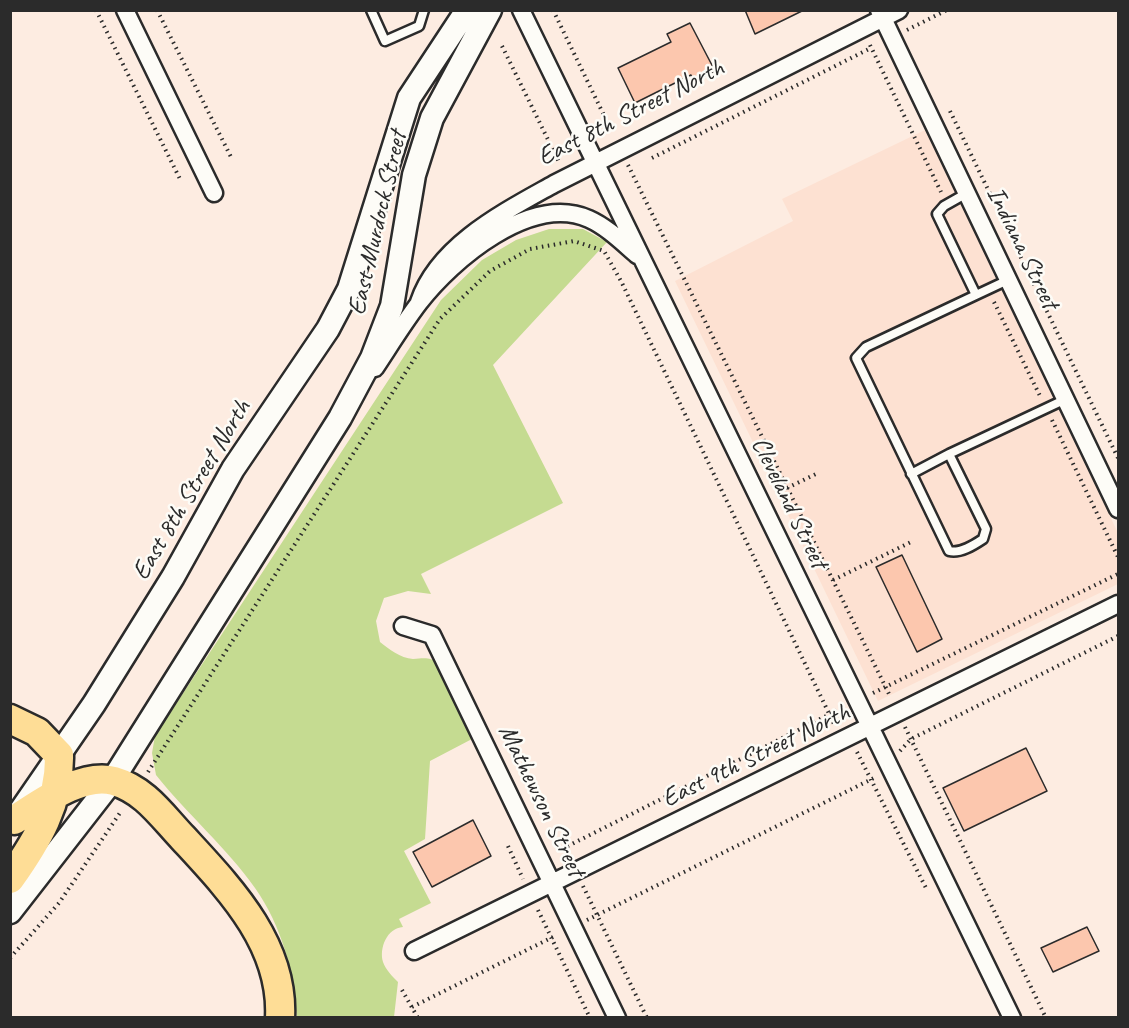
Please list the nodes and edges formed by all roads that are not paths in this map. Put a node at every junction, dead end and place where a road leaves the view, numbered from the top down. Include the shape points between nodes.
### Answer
1 (125, 10) edge
2 (371, 10) edge
3 (424, 10) edge
4 (467, 10) edge
5 (490, 10) edge
6 (521, 10) edge
7 (881, 14) edge
8 (903, 15) edge
9 (409, 98) joint
10 (596, 163) junction
11 (214, 193) dead end
12 (967, 193) junction
13 (643, 260) junction
14 (1008, 280) junction
15 (976, 295) junction
16 (419, 302) junction
17 (1066, 399) junction
18 (340, 418) junction
19 (949, 454) junction
20 (911, 474) junction
21 (1119, 508) edge
22 (1119, 604) edge
23 (403, 626) dead end
24 (10, 719) edge
25 (870, 728) junction
26 (59, 755) junction
27 (123, 786) junction
28 (57, 793) junction
29 (12, 823) edge
30 (10, 879) edge
31 (553, 885) junction
32 (10, 912) edge
33 (414, 951) dead end
34 (280, 1017) edge
35 (617, 1017) edge
36 (1012, 1017) edge

1 - 11 street
2 - 3 lane via 385,41 418,26
4 - 9 street, East Murdock Street
5 - 18 street, East Murdock Street via 432,118 414,175 392,306 372,358
6 - 10 street, Cleveland Street
7 - 8 street, East 8th Street North
7 - 10 street, East 8th Street North
7 - 12 street, Indiana Street
9 - 26 street, East 8th Street North via 349,289 328,329 233,469 173,577
10 - 13 street, Cleveland Street
10 - 16 street, East 8th Street North via 508,209 440,262
12 - 14 street, Indiana Street
12 - 15 lane via 937,214
13 - 16 street, East 8th Street North via 587,218 556,213 528,218 495,234 459,262
13 - 25 street, Cleveland Street
14 - 15 lane
14 - 17 street, Indiana Street
15 - 20 lane via 866,347 856,358
16 - 18 street, East 8th Street North
17 - 19 lane
17 - 21 street, Indiana Street
18 - 27 street, East 8th Street North
19 - 20 lane
19 - 20 lane via 986,529 978,543 958,552 949,551
22 - 25 street, East 9th Street North
23 - 31 street, Mathewson Street via 432,634
24 - 26 highway via 37,732
25 - 31 street, East 9th Street North
25 - 36 street, Cleveland Street
26 - 28 highway
26 - 29 street, East 8th Street North
27 - 28 highway via 76,784
27 - 32 street, East 8th Street North
27 - 34 highway via 142,794 247,912 272,961
28 - 29 highway
28 - 30 highway via 44,824
31 - 33 street, East 9th Street North
31 - 35 street, Mathewson Street

